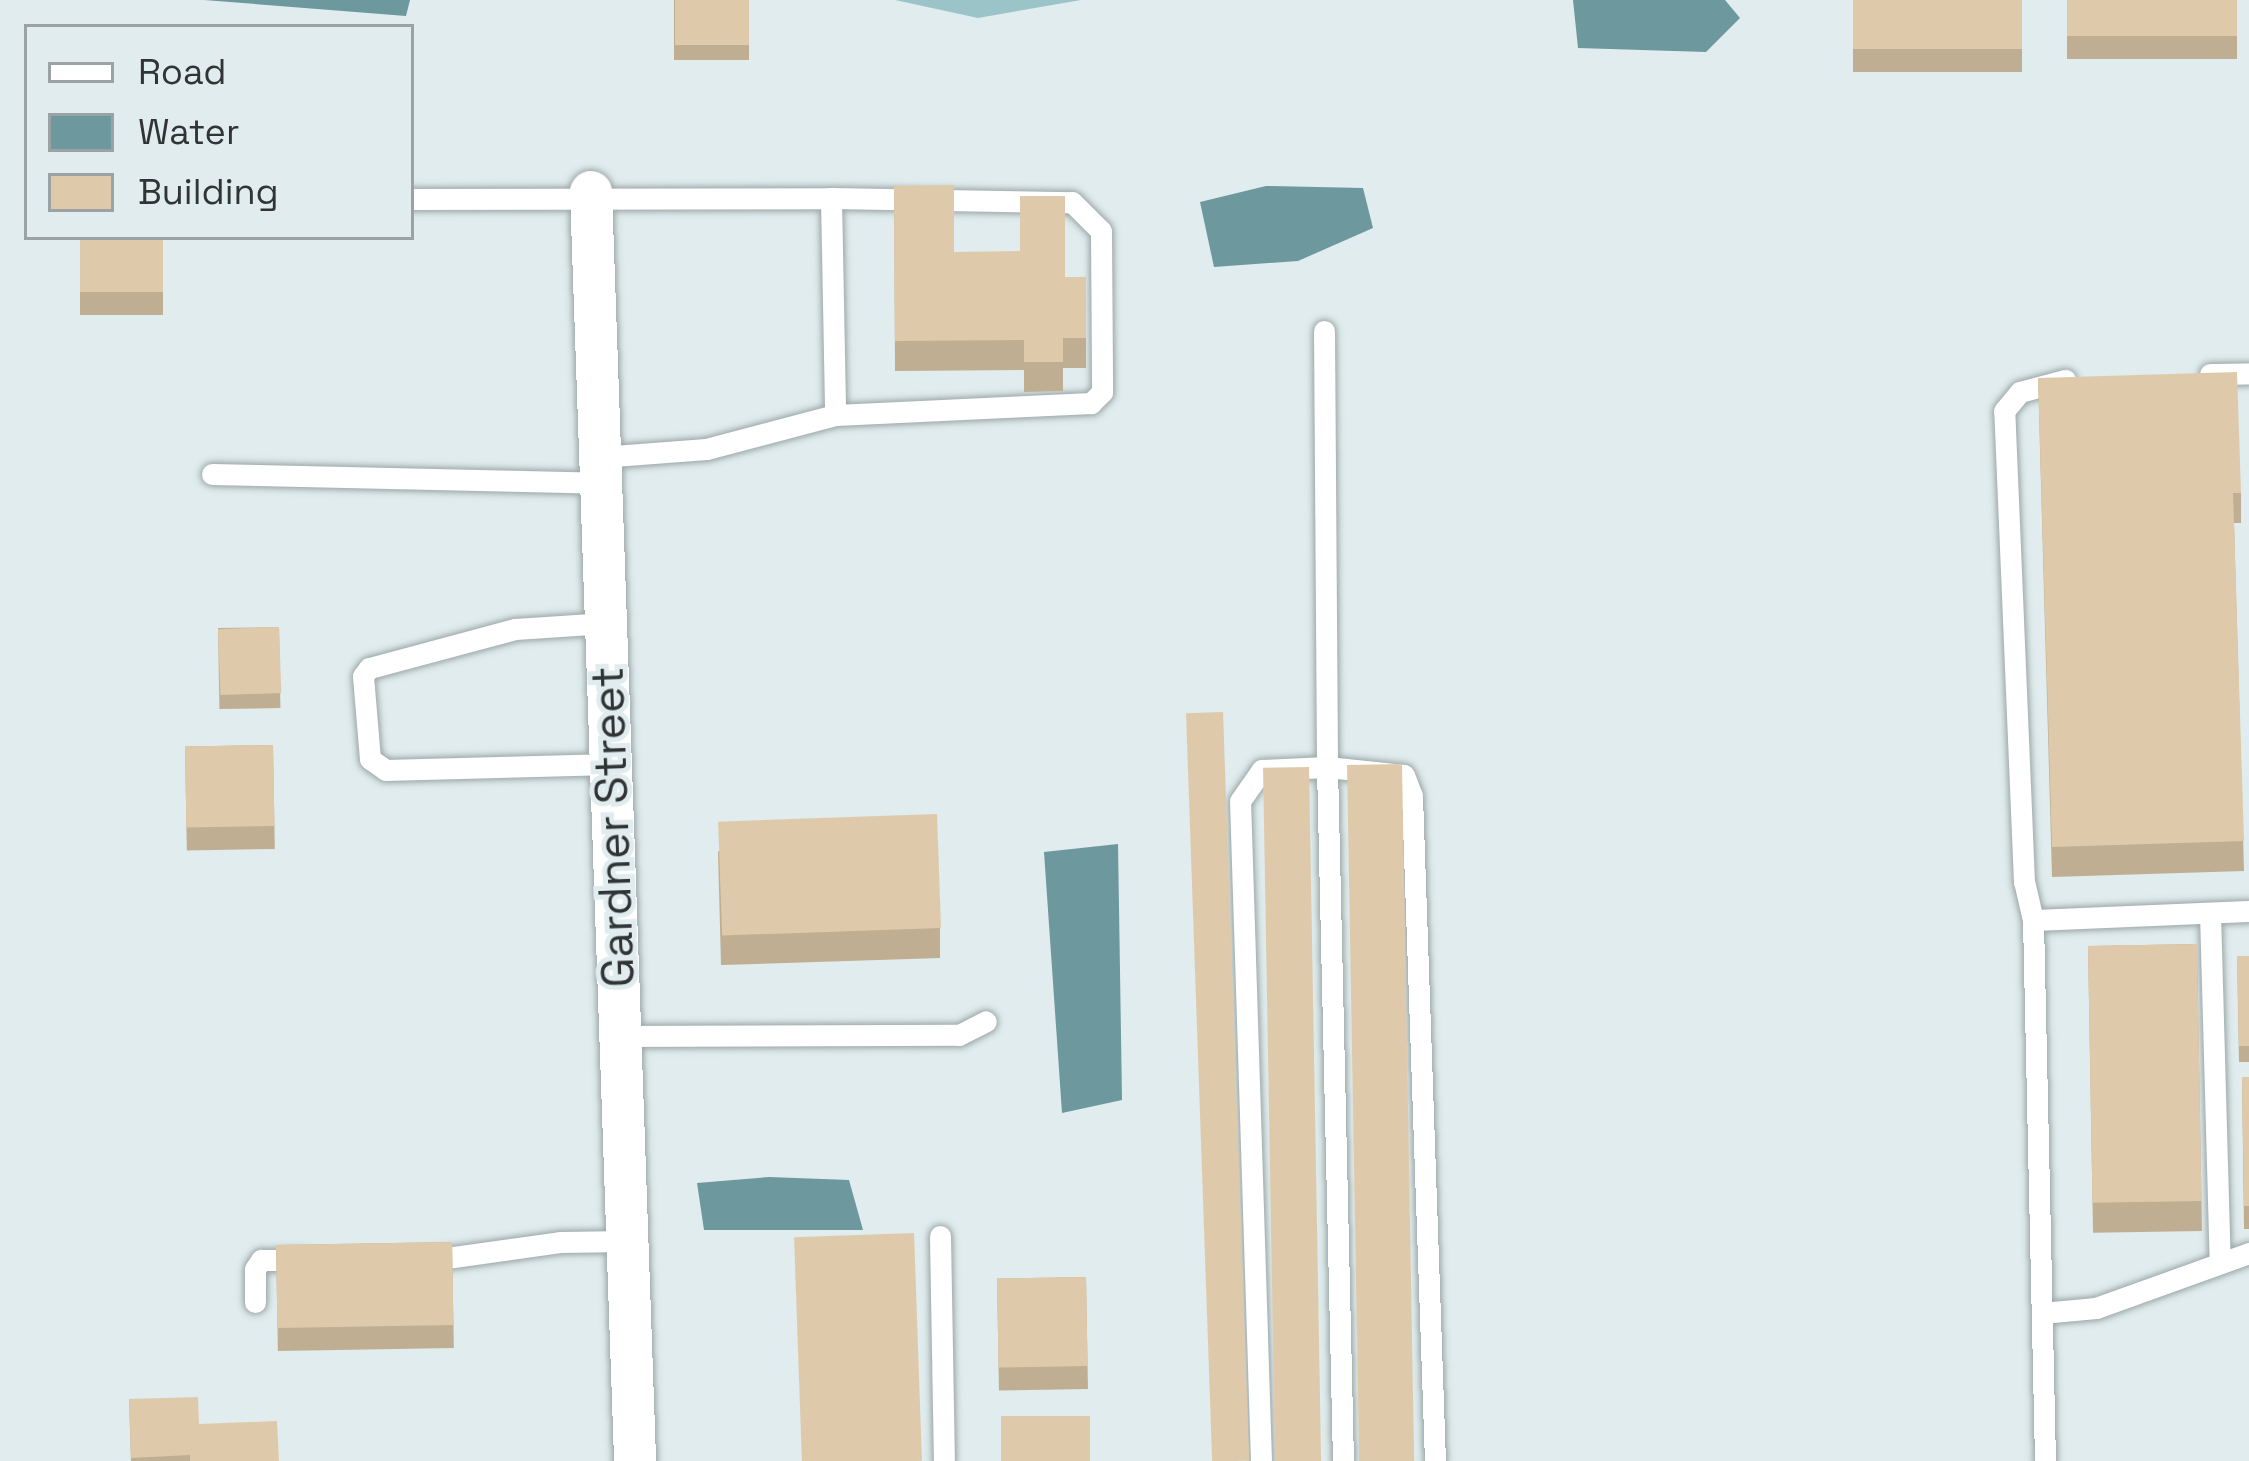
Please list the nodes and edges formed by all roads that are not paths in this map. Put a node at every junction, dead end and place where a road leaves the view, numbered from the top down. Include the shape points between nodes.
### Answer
1 (591, 195) junction
2 (831, 198) junction
3 (414, 199) edge
4 (1324, 331) dead end
5 (2249, 373) edge
6 (2185, 375) edge
7 (2078, 380) edge
8 (835, 416) junction
9 (601, 470) junction
10 (212, 474) dead end
11 (606, 623) junction
12 (610, 764) junction
13 (1327, 767) junction
14 (2249, 911) edge
15 (2210, 913) junction
16 (2032, 920) junction
17 (986, 1021) dead end
18 (620, 1036) junction
19 (940, 1236) dead end
20 (627, 1241) junction
21 (2249, 1253) edge
22 (326, 1260) edge
23 (412, 1260) edge
24 (2220, 1262) junction
25 (255, 1302) dead end
26 (2042, 1313) junction
27 (635, 1461) edge
28 (944, 1461) edge
29 (1261, 1461) edge
30 (1343, 1461) edge
31 (1436, 1461) edge
32 (2045, 1461) edge

1 - 2 lane
1 - 3 lane
1 - 9 street, Gardner Street
2 - 8 lane
2 - 8 lane via 1072,202 1101,231 1102,392 1091,403
4 - 13 lane
5 - 6 lane
7 - 16 lane via 2020,392 2005,411 2024,883
8 - 9 lane
9 - 10 lane
9 - 11 street, Gardner Street
11 - 12 street, Gardner Street
11 - 12 lane via 515,629 369,668 364,676 370,758 386,770
12 - 18 street, Gardner Street
13 - 29 lane via 1262,770 1240,801
13 - 30 lane
13 - 31 lane via 1404,775 1412,796
14 - 15 lane
15 - 16 lane
15 - 24 lane
16 - 26 lane
17 - 18 lane via 959,1035
18 - 20 street, Gardner Street
19 - 28 lane
20 - 23 lane
20 - 27 street, Gardner Street
21 - 24 lane
22 - 25 lane via 261,1260
24 - 26 lane via 2096,1308
26 - 32 lane

